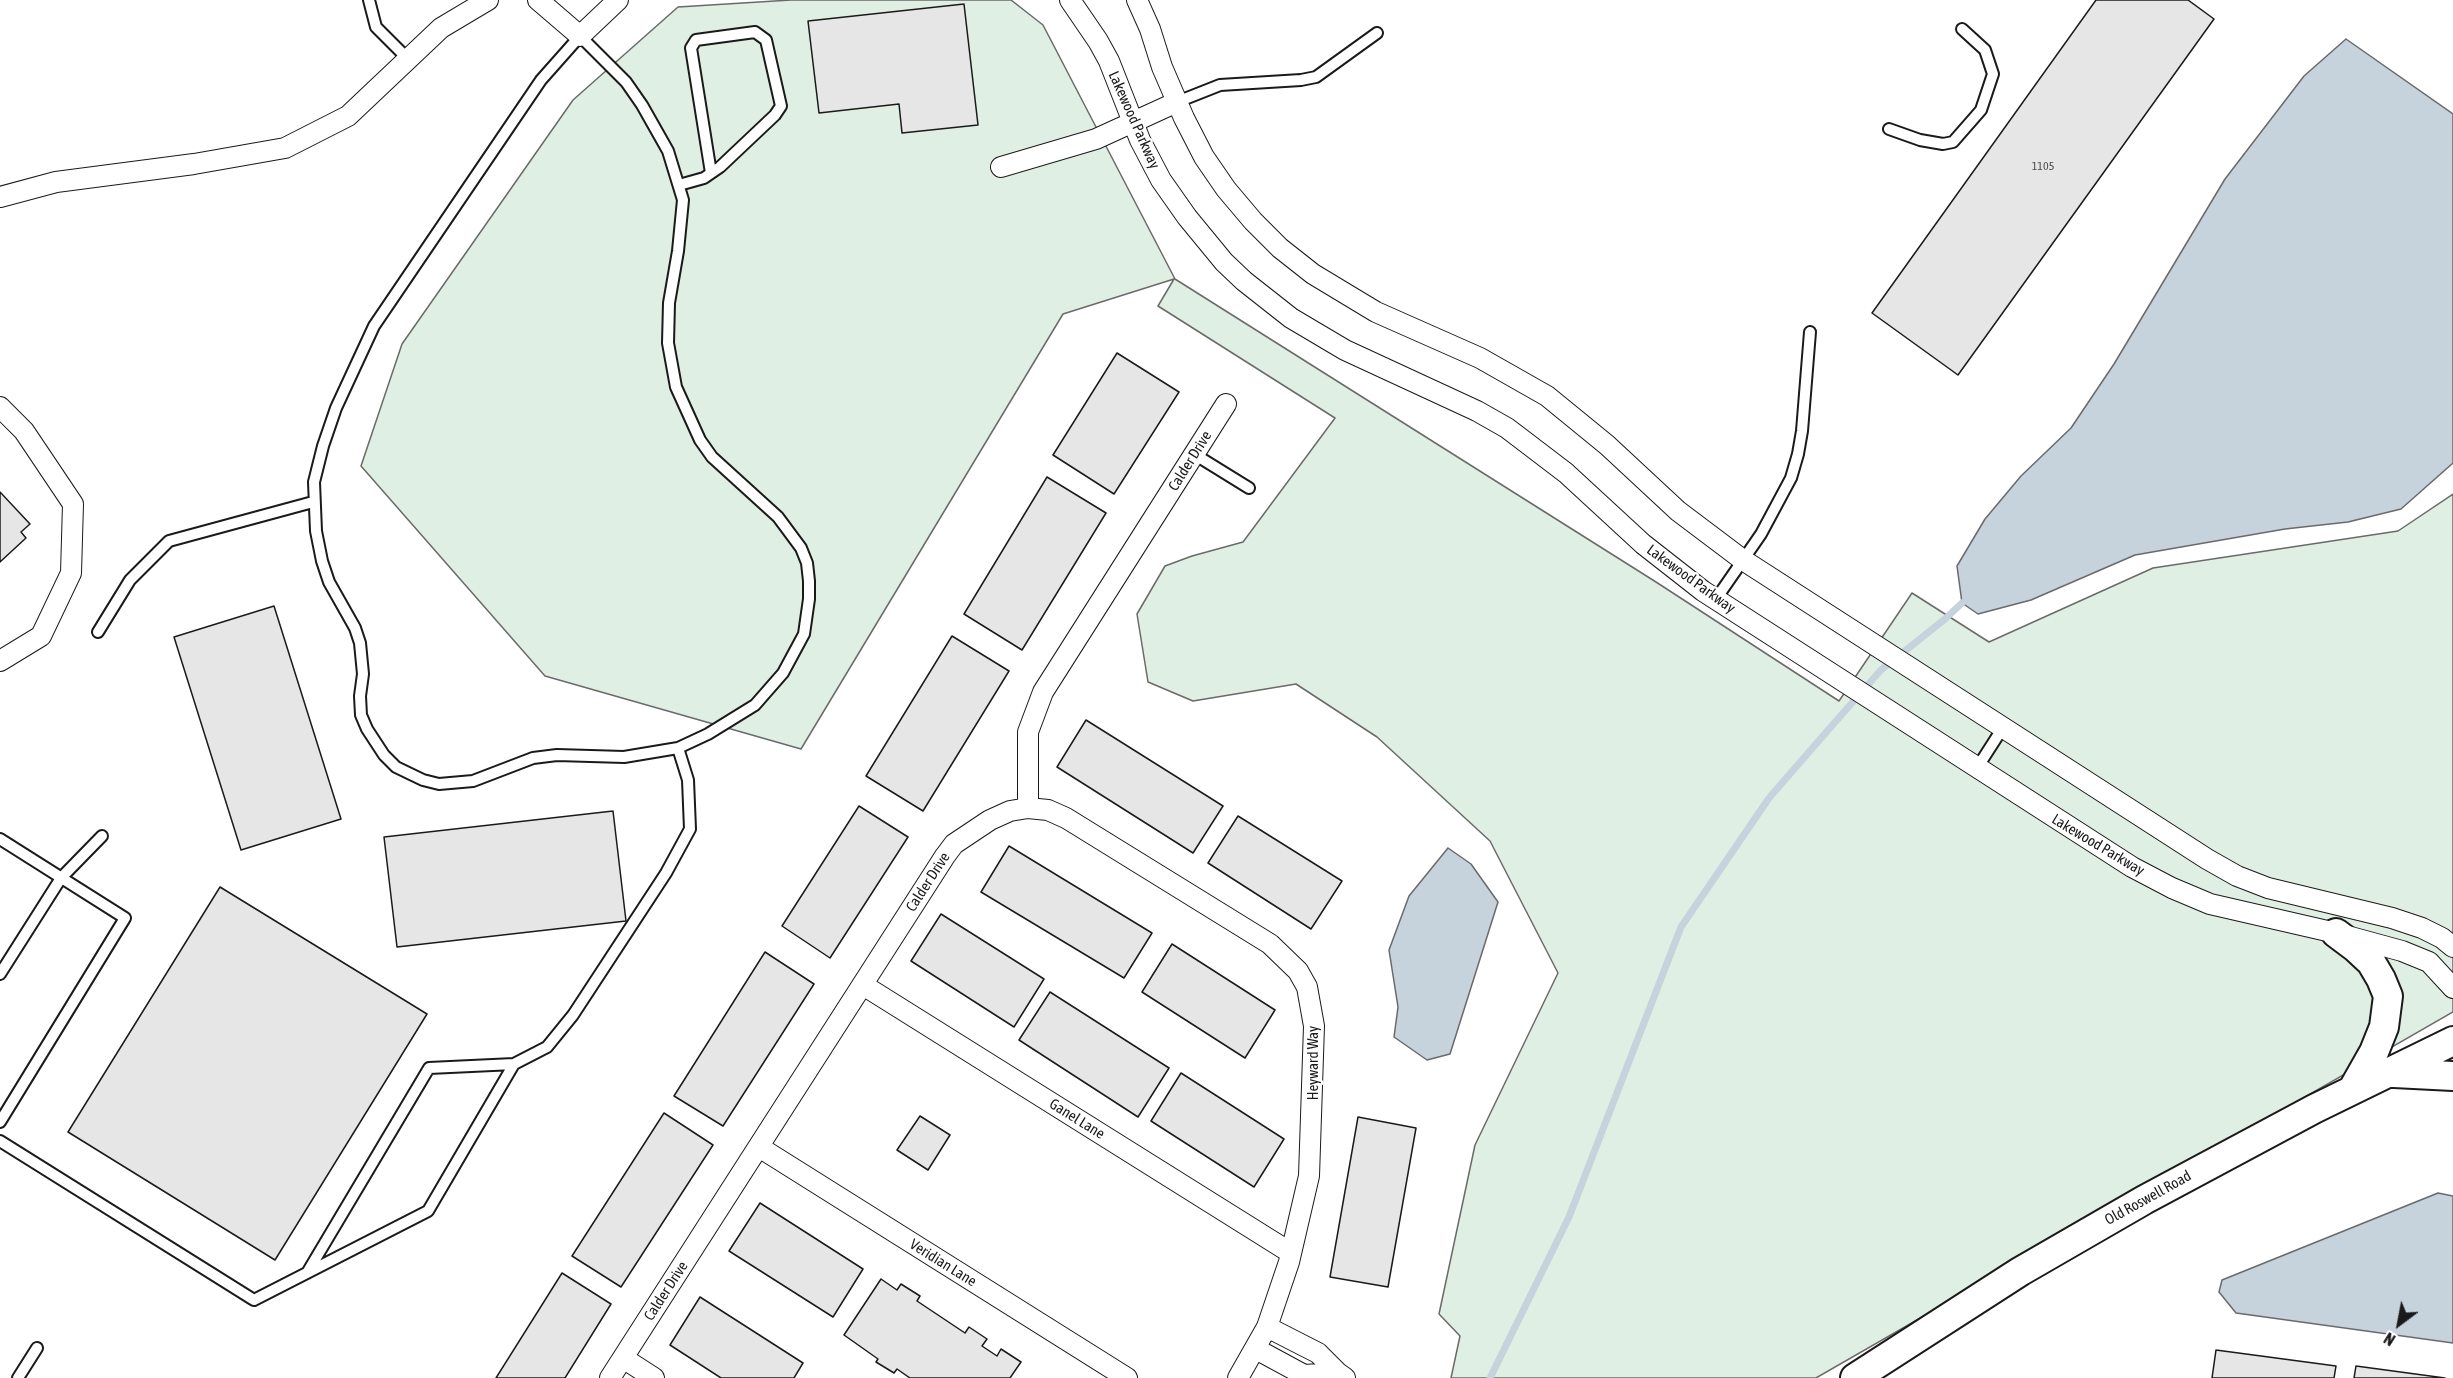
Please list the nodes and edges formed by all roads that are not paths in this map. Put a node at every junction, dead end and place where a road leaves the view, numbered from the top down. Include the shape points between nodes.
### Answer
1 (369, 0) edge
2 (488, 0) edge
3 (538, 0) edge
4 (618, 0) edge
5 (1070, 0) edge
6 (1137, 0) edge
7 (1962, 29) dead end
8 (1377, 33) dead end
9 (580, 36) junction
10 (408, 59) junction
11 (1177, 102) junction
12 (1133, 122) junction
13 (1889, 129) dead end
14 (1001, 167) dead end
15 (711, 173) junction
16 (679, 185) junction
17 (0, 196) edge
18 (1810, 332) dead end
19 (1226, 404) dead end
20 (0, 407) edge
21 (1194, 454) junction
22 (1249, 488) dead end
23 (313, 502) junction
24 (1743, 560) junction
25 (1716, 599) junction
26 (98, 632) dead end
27 (0, 661) edge
28 (2004, 726) junction
29 (678, 748) junction
30 (1977, 768) junction
31 (1028, 808) junction
32 (102, 836) dead end
33 (0, 839) edge
34 (61, 878) junction
35 (2336, 933) junction
36 (2453, 947) edge
37 (0, 974) edge
38 (862, 985) junction
39 (2453, 988) edge
40 (2453, 1041) edge
41 (514, 1064) junction
42 (2382, 1074) junction
43 (2453, 1076) edge
44 (2353, 1089) junction
45 (0, 1122) edge
46 (0, 1141) edge
47 (759, 1147) junction
48 (1291, 1253) junction
49 (307, 1273) junction
50 (1268, 1327) junction
51 (37, 1348) dead end
52 (1256, 1349) junction
53 (623, 1358) junction
54 (1342, 1376) edge
55 (18, 1378) edge
56 (610, 1378) edge
57 (654, 1378) edge
58 (1127, 1378) edge
59 (1238, 1378) edge
60 (1856, 1378) edge

1 - 10 lane via 376,27
2 - 10 street via 441,28
3 - 9 street
4 - 9 street
5 - 12 street, Lakewood Parkway via 1109,61
6 - 11 street
7 - 13 lane via 1985,50 1993,74 1981,110 1953,141 1943,144
8 - 11 lane via 1316,77 1220,85
9 - 16 lane via 626,82 642,105 668,150
9 - 23 lane via 541,80 374,326 336,408 314,482
10 - 17 street via 348,116 285,147 194,164 56,182
11 - 12 street
11 - 24 street via 1204,157 1226,189 1280,248 1345,295 1480,358 1547,396 1678,511
12 - 14 street via 1096,139
12 - 25 street, Lakewood Parkway via 1161,180 1187,217 1224,262 1267,300 1345,350 1508,428 1566,473 1643,544
15 - 15 lane via 768,123 781,106 766,40 755,32 696,40 691,48
15 - 16 lane
16 - 29 lane via 683,200 668,323 676,387 712,458 778,517 801,548 807,563 809,599 804,634 771,689 755,705
18 - 24 lane via 1798,454 1791,478
19 - 21 street, Calder Drive
20 - 27 street via 24,431 73,504 71,573 41,636
21 - 22 lane
21 - 31 street, Calder Drive via 1043,692 1028,732
23 - 26 lane via 169,541 130,580
23 - 29 lane via 322,561 360,643 362,715 375,743 396,767 423,780 456,784 482,779 533,758 624,757
24 - 25 lane
24 - 28 street
25 - 30 street, Lakewood Parkway
28 - 30 lane
28 - 36 street via 2237,876 2268,888 2392,918 2422,928
29 - 41 lane via 688,780 690,829 666,873 573,1015 547,1047
30 - 35 street, Lakewood Parkway via 2095,845 2172,888 2240,913
31 - 38 street, Calder Drive via 1010,810 954,844
31 - 48 street, Heyward Way via 1048,810 1066,819 1270,944 1303,979 1314,1026 1312,1144 1309,1176
32 - 34 lane
33 - 34 lane
34 - 37 lane
34 - 45 lane via 125,918
35 - 39 street, Lakewood Parkway via 2429,962
35 - 44 street via 2371,962 2388,996 2384,1027
38 - 47 street, Calder Drive
38 - 48 street, Ganel Lane
40 - 42 street, Old Roswell Road
41 - 49 lane via 428,1211
41 - 49 lane via 429,1068
42 - 43 street
42 - 44 street, Old Roswell Road
44 - 60 street, Old Roswell Road via 2144,1200 2021,1271
46 - 49 lane via 254,1300
47 - 53 street, Calder Drive
47 - 58 street, Veridian Lane
48 - 50 street, Heyward Way
50 - 52 street, Heyward Way
50 - 54 street via 1318,1353
51 - 55 lane
52 - 54 street via 1304,1375
52 - 59 street, Heyward Way
53 - 56 street, Calder Drive
53 - 57 street

